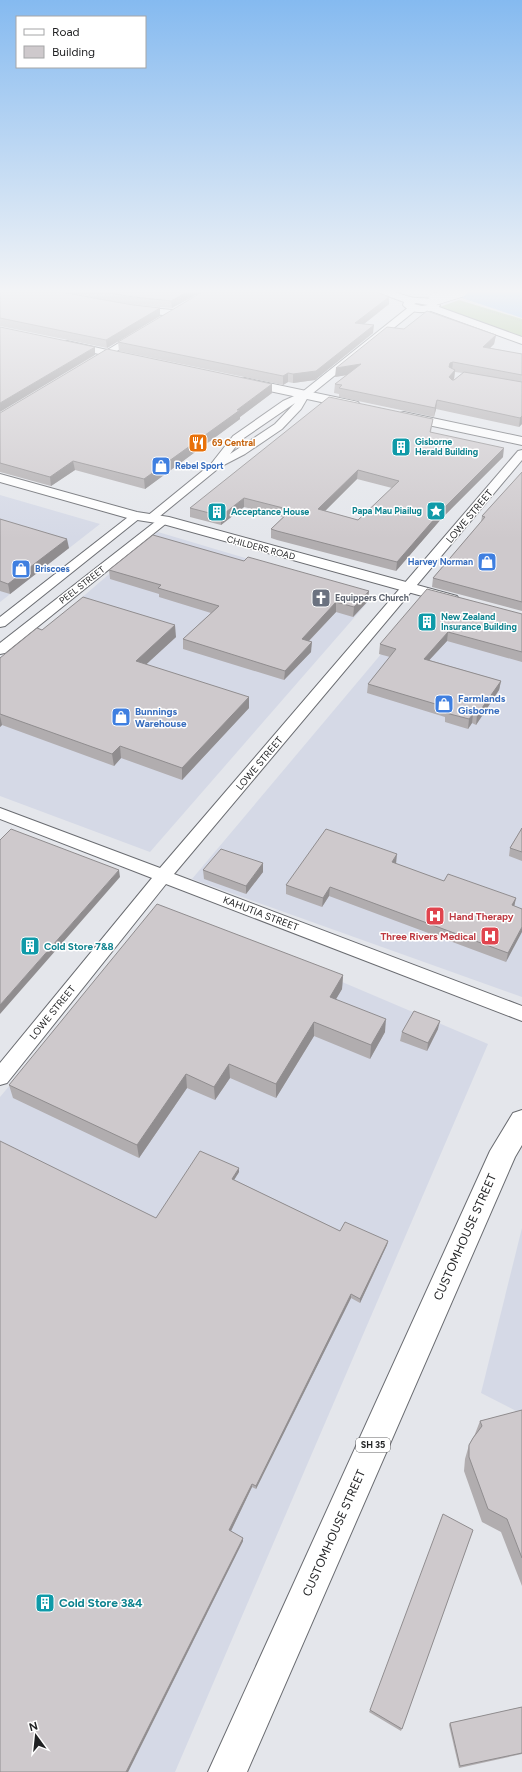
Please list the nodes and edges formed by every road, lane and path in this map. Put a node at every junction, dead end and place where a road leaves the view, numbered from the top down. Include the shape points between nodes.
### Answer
1 (329, 374) edge
2 (234, 380) edge
3 (304, 395) junction
4 (366, 407) edge
5 (395, 414) edge
6 (522, 441) edge
7 (522, 453) edge
8 (215, 466) junction
9 (0, 478) edge
10 (150, 518) junction
11 (408, 587) junction
12 (469, 604) edge
13 (0, 623) edge
14 (0, 650) edge
15 (0, 813) edge
16 (163, 875) junction
17 (522, 1014) edge
18 (0, 1077) edge
19 (522, 1120) edge
20 (227, 1772) edge

1 - 3 street, PEEL STREET
2 - 3 street
3 - 4 street
3 - 8 street, PEEL STREET via 286,403 237,438
3 - 8 street, PEEL STREET via 299,406 278,426 243,452
5 - 6 street
7 - 11 street, LOWE STREET
8 - 10 street, PEEL STREET
9 - 10 street, CHILDERS ROAD
10 - 11 street, CHILDERS ROAD
10 - 13 street, PEEL STREET
10 - 14 street, PEEL STREET
11 - 12 street, CHILDERS ROAD
11 - 16 street, LOWE STREET
15 - 16 street, KAHUTIA STREET
16 - 17 street, KAHUTIA STREET
16 - 18 street, LOWE STREET
19 - 20 main road, CUSTOMHOUSE STREET / SH 35 via 504,1151

